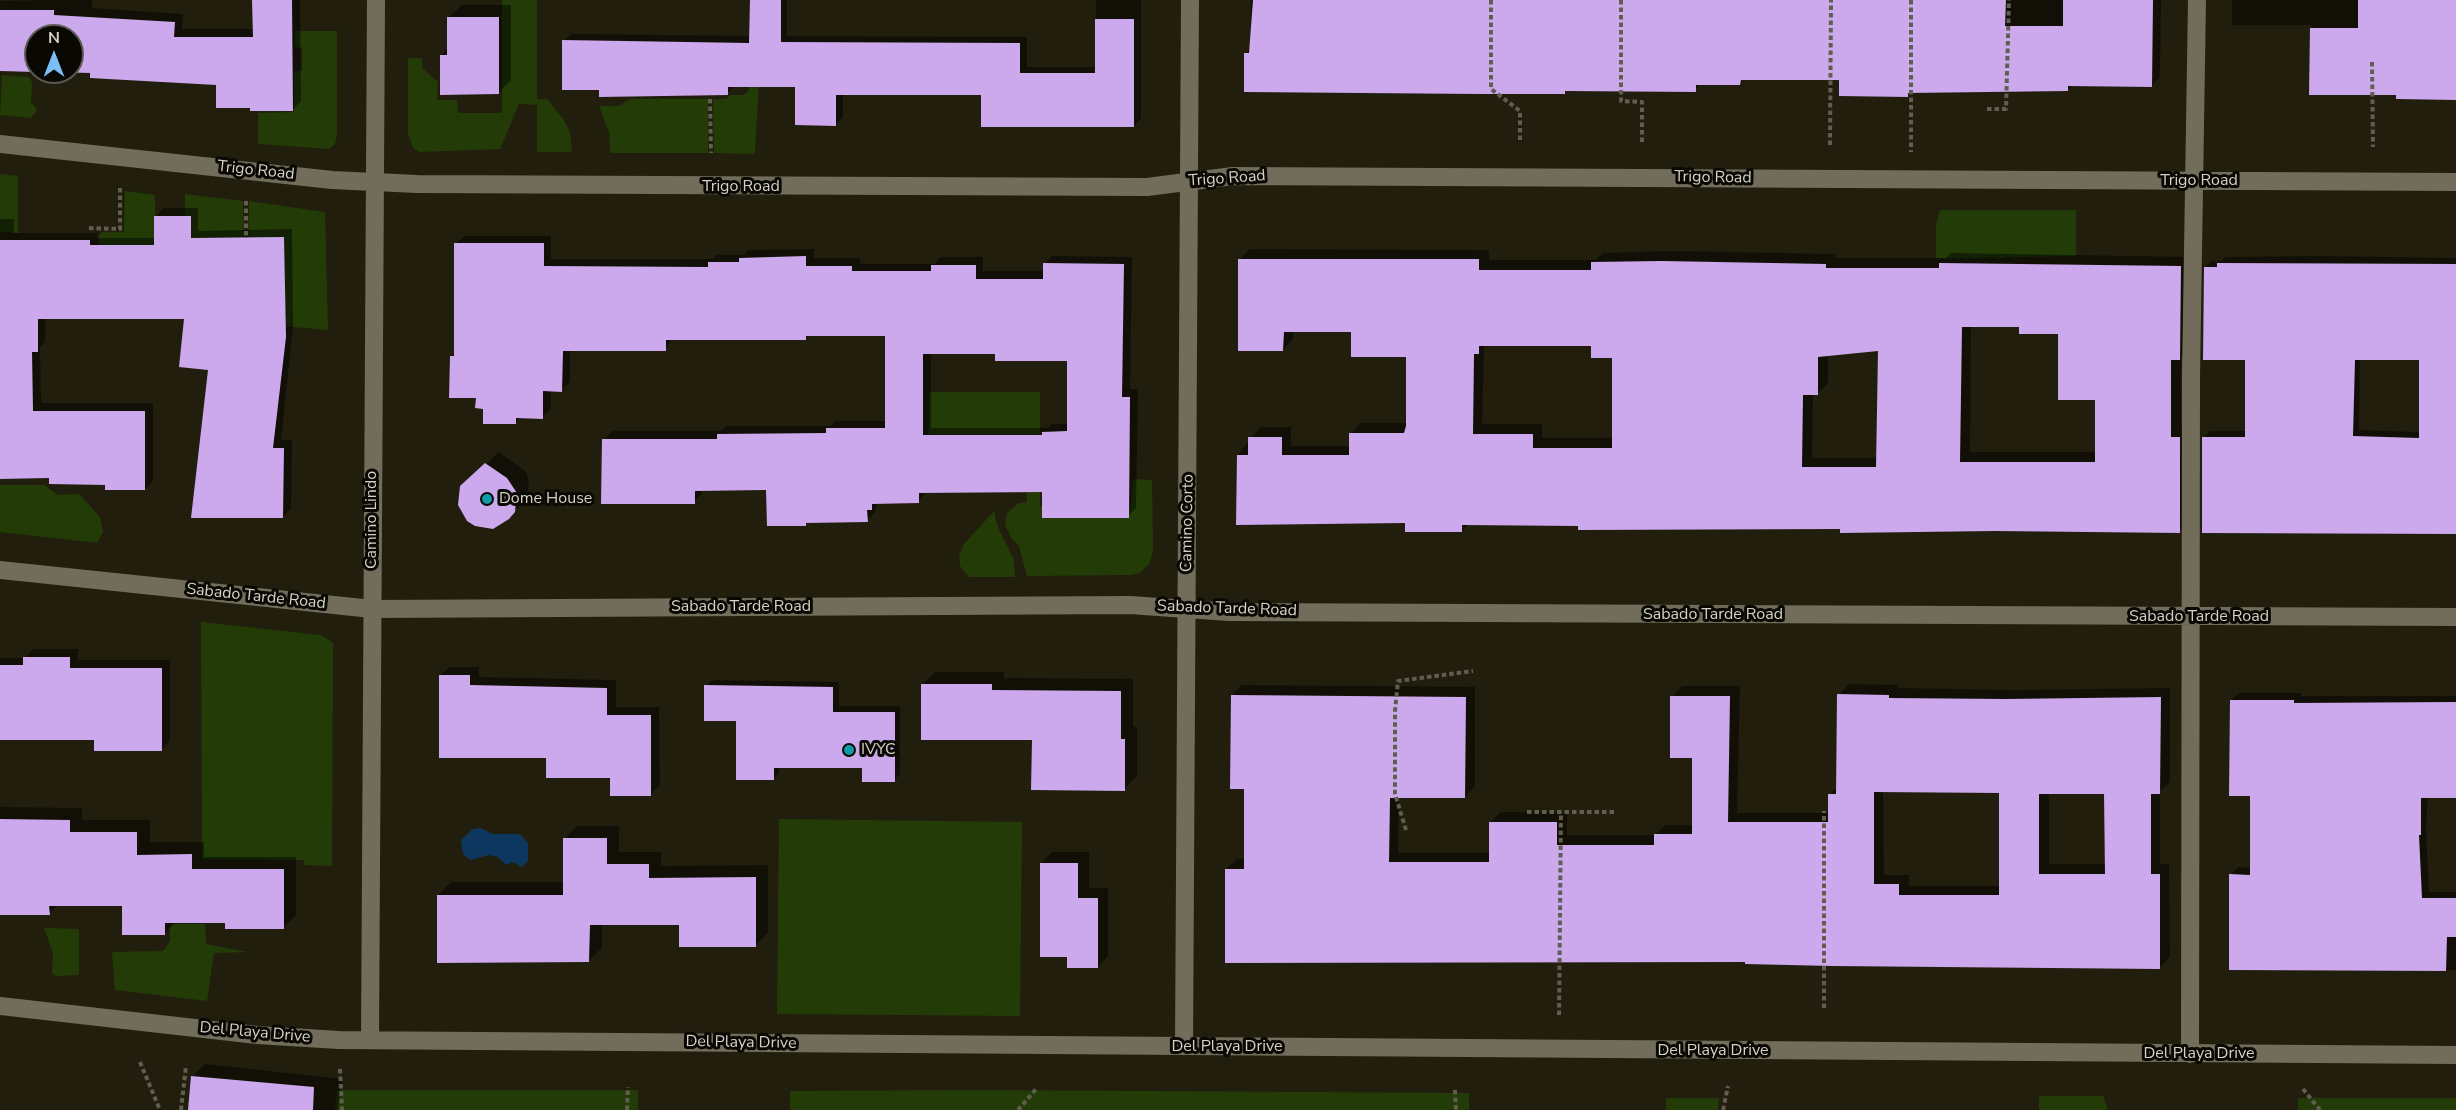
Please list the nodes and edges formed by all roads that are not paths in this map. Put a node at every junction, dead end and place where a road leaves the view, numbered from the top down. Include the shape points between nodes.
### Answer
1 (376, 0) edge
2 (1190, 0) edge
3 (2197, 0) edge
4 (0, 144) edge
5 (1191, 181) junction
6 (2196, 181) junction
7 (374, 182) junction
8 (2456, 182) edge
9 (0, 570) edge
10 (1187, 608) junction
11 (372, 609) junction
12 (2192, 617) junction
13 (2456, 617) edge
14 (0, 1006) edge
15 (370, 1040) junction
16 (1184, 1046) junction
17 (2190, 1054) junction
18 (2456, 1054) edge

1 - 7 street, Camino Lindo
2 - 5 street, Camino Corto
3 - 6 street
4 - 7 street, Trigo Road
5 - 6 street, Trigo Road via 1233,176
5 - 7 street, Trigo Road via 1147,187
5 - 10 street, Camino Corto
6 - 8 street, Trigo Road
6 - 12 street via 2191,376
7 - 11 street, Camino Lindo
9 - 11 street, Sabado Tarde Road
10 - 11 street, Sabado Tarde Road via 1068,605
10 - 12 street, Sabado Tarde Road via 1229,612
10 - 16 street, Camino Corto
11 - 15 street, Camino Lindo
12 - 13 street, Sabado Tarde Road
12 - 17 street
14 - 15 street, Del Playa Drive via 257,1035
15 - 16 street, Del Playa Drive
16 - 17 street, Del Playa Drive
17 - 18 street, Del Playa Drive

